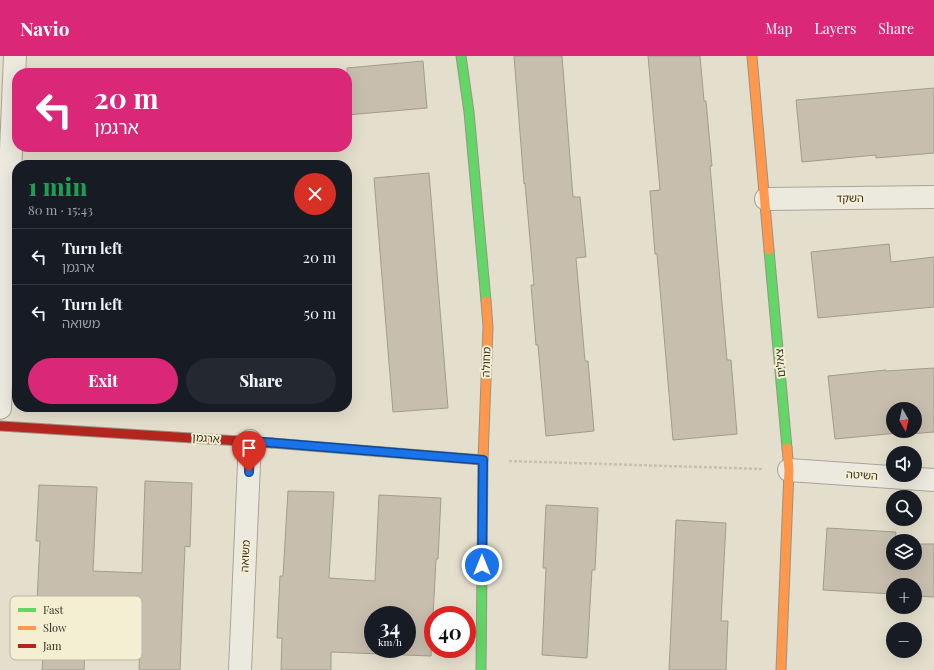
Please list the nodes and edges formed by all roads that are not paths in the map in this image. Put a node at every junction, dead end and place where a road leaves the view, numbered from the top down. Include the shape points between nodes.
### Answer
1 (15, 56) edge
2 (461, 56) edge
3 (752, 56) edge
4 (14, 68) edge
5 (12, 126) edge
6 (934, 197) edge
7 (766, 199) junction
8 (0, 408) edge
9 (0, 426) edge
10 (250, 441) junction
11 (483, 460) junction
12 (790, 470) junction
13 (934, 480) edge
14 (240, 670) edge
15 (481, 670) edge
16 (781, 670) edge

1 - 4 street
2 - 11 street, מחולה via 469,112 488,327
3 - 7 street, צאלים
5 - 8 street
6 - 7 street, השקד
7 - 12 street, צאלים
9 - 10 street, ארגמן
10 - 11 street, ארגמן
10 - 14 street, משואה
11 - 15 street, מחולה
12 - 13 street, השיטה
12 - 16 street, צאלים

